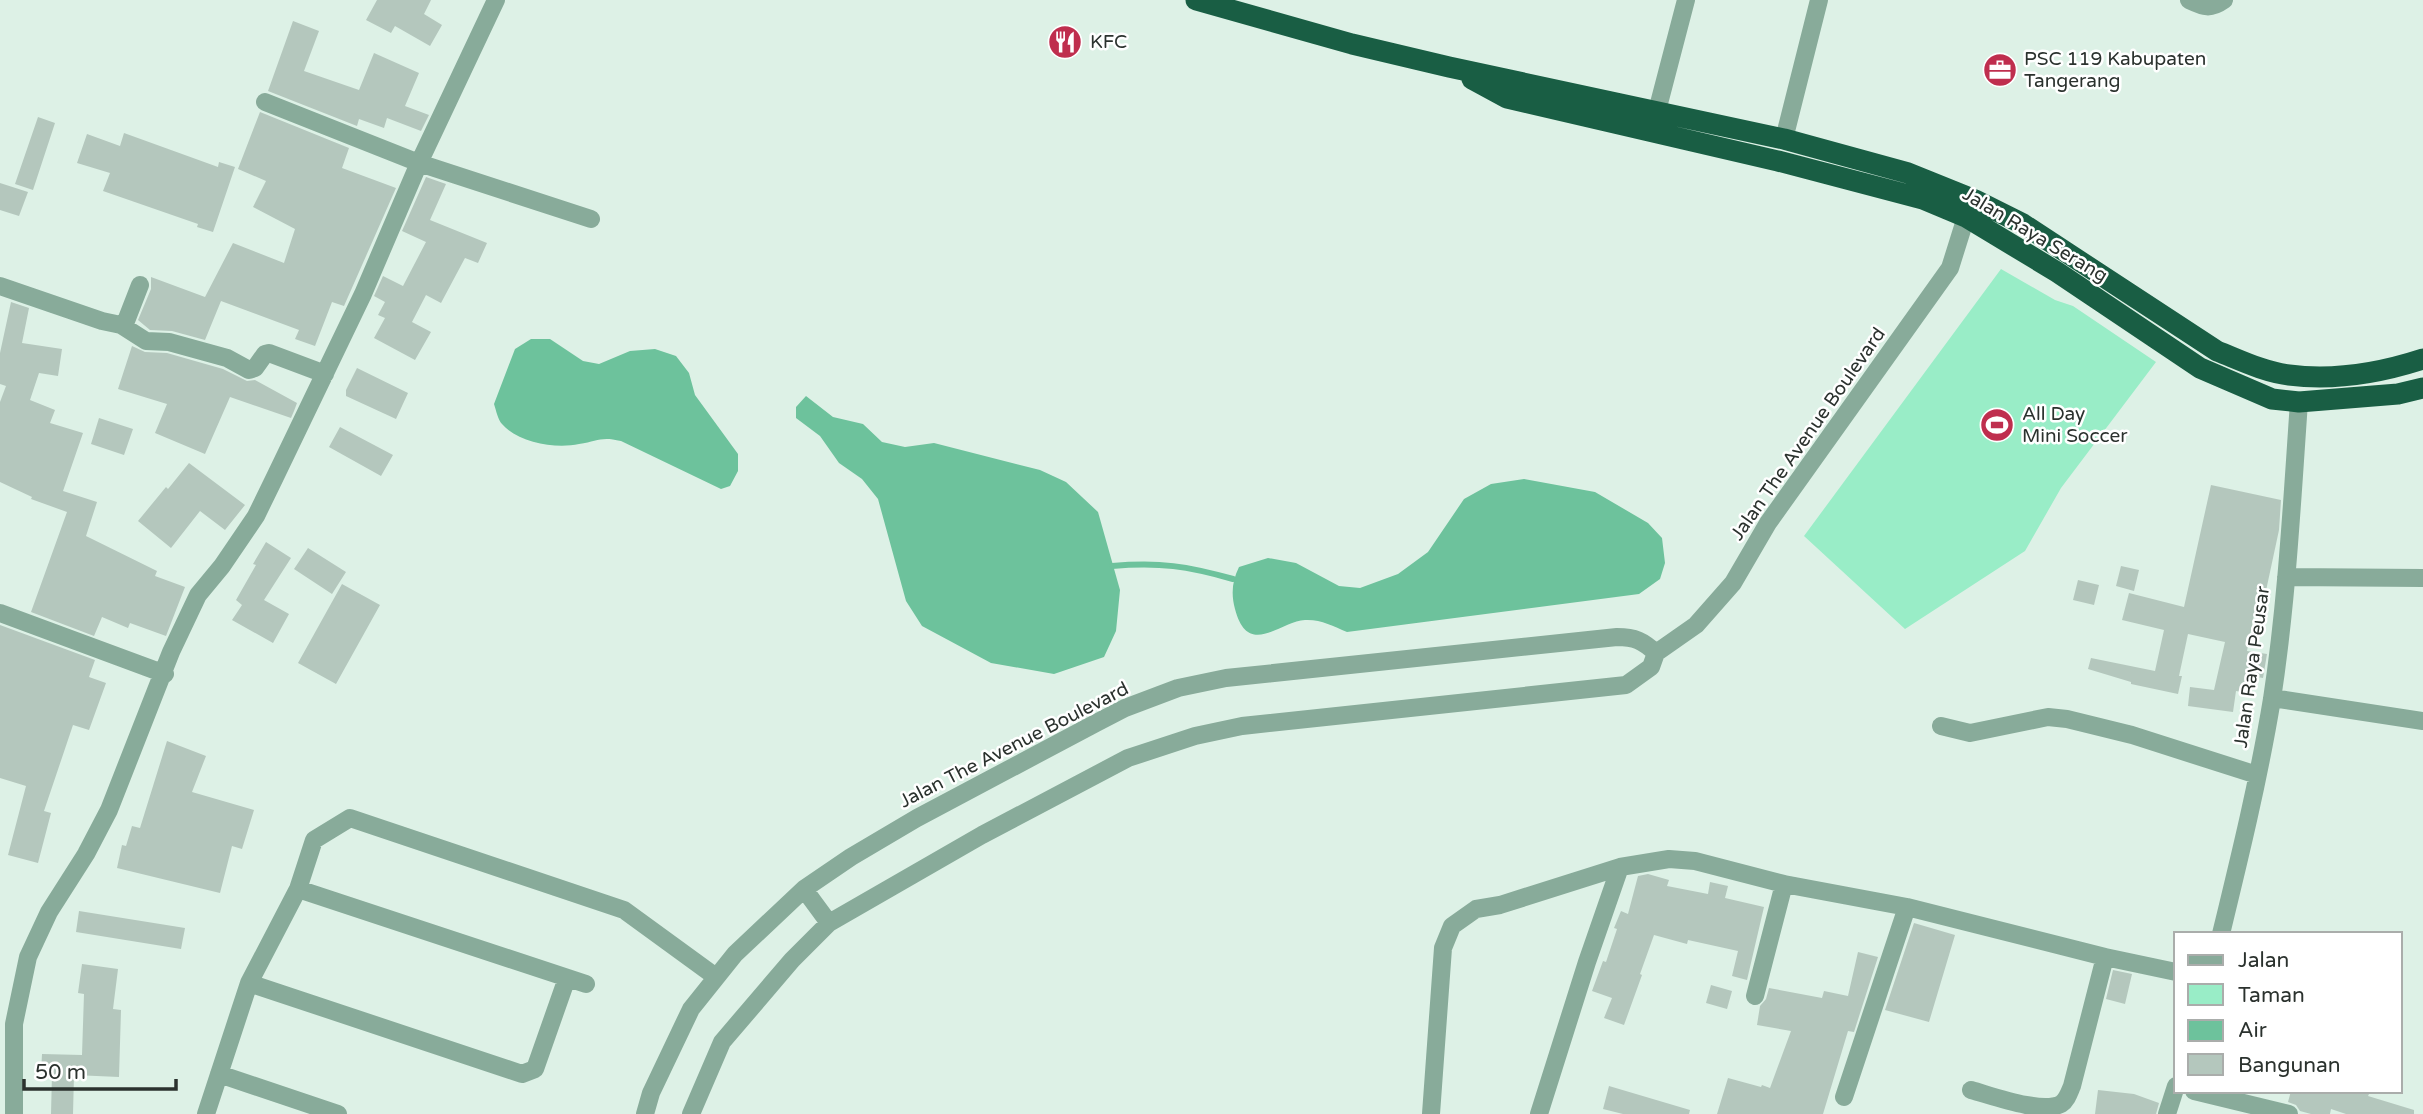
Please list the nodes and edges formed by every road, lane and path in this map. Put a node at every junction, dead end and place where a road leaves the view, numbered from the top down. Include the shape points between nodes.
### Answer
1 (496, 0) edge
2 (1196, 0) edge
3 (1686, 0) edge
4 (1819, 0) edge
5 (2189, 0) edge
6 (2224, 0) edge
7 (1449, 67) junction
8 (265, 102) dead end
9 (1657, 111) junction
10 (1784, 139) junction
11 (419, 163) junction
12 (1970, 209) junction
13 (591, 219) dead end
14 (140, 285) dead end
15 (0, 286) edge
16 (121, 325) junction
17 (2423, 359) edge
18 (325, 374) junction
19 (2423, 388) edge
20 (2299, 402) junction
21 (2286, 577) junction
22 (2423, 579) edge
23 (0, 613) edge
24 (1656, 653) junction
25 (164, 674) junction
26 (2272, 698) junction
27 (2423, 721) edge
28 (1941, 726) dead end
29 (2257, 775) junction
30 (1620, 867) junction
31 (1784, 884) junction
32 (298, 889) junction
33 (804, 889) junction
34 (1907, 907) junction
35 (829, 923) junction
36 (2221, 932) edge
37 (2105, 957) junction
38 (2174, 972) edge
39 (716, 977) junction
40 (567, 978) junction
41 (249, 983) junction
42 (586, 984) dead end
43 (1755, 996) dead end
44 (219, 1074) junction
45 (1971, 1090) dead end
46 (2174, 1093) edge
47 (2202, 1093) edge
48 (1844, 1097) dead end
49 (14, 1114) edge
50 (206, 1114) edge
51 (338, 1114) edge
52 (645, 1114) edge
53 (691, 1114) edge
54 (1431, 1114) edge
55 (1539, 1114) edge
56 (2167, 1114) edge
57 (2289, 1114) edge

1 - 11 street
2 - 7 highway, Jalan Raya Serang
3 - 9 street
4 - 10 street
5 - 6 street via 2215,7
7 - 9 highway, Jalan Raya Serang
7 - 12 highway, Jalan Raya Serang via 1507,98
8 - 11 street
9 - 10 highway, Jalan Raya Serang
10 - 12 highway, Jalan Raya Serang via 1908,173
11 - 13 street
11 - 18 street
12 - 17 highway, Jalan Raya Serang via 2023,225 2217,351 2250,365 2288,375 2335,376 2384,372
12 - 20 highway, Jalan Raya Serang via 2200,368 2272,399
12 - 24 street, Jalan The Avenue Boulevard via 1950,268 1768,523 1733,583 1696,625
14 - 16 street
15 - 16 street
16 - 18 street via 146,341 169,342 227,358 249,370 270,353
18 - 25 street via 256,516 198,594
19 - 20 highway, Jalan Raya Serang
20 - 21 street, Jalan Raya Peusar
21 - 22 street
21 - 26 street, Jalan Raya Peusar
23 - 25 street
24 - 33 street, Jalan The Avenue Boulevard via 1632,636 1617,636 1226,678 1178,688 1125,708 997,774
24 - 35 street, Jalan The Avenue Boulevard via 1651,667 1626,685 1242,726 1195,736 1128,758
25 - 49 street via 109,810 28,957 14,1024
26 - 27 street
26 - 29 street, Jalan Raya Peusar
28 - 29 street via 1970,733 2048,717 2067,719
29 - 36 street, Jalan Raya Peusar
30 - 31 street via 1669,859 1695,861
30 - 54 street via 1476,909 1452,926 1443,948
30 - 55 street
31 - 34 street
31 - 43 street
32 - 39 street via 314,840 349,818 624,910
32 - 40 street
32 - 41 street
33 - 35 street
33 - 39 street, Jalan The Avenue Boulevard
34 - 37 street
34 - 48 street
35 - 53 street, Jalan The Avenue Boulevard via 722,1042
37 - 38 street
37 - 45 street via 2072,1086 2060,1106 2035,1109
39 - 52 street, Jalan The Avenue Boulevard via 691,1009 650,1093
40 - 41 street via 535,1069 522,1074
40 - 42 street
41 - 44 street
44 - 50 street
44 - 51 street
46 - 56 street
47 - 57 street

